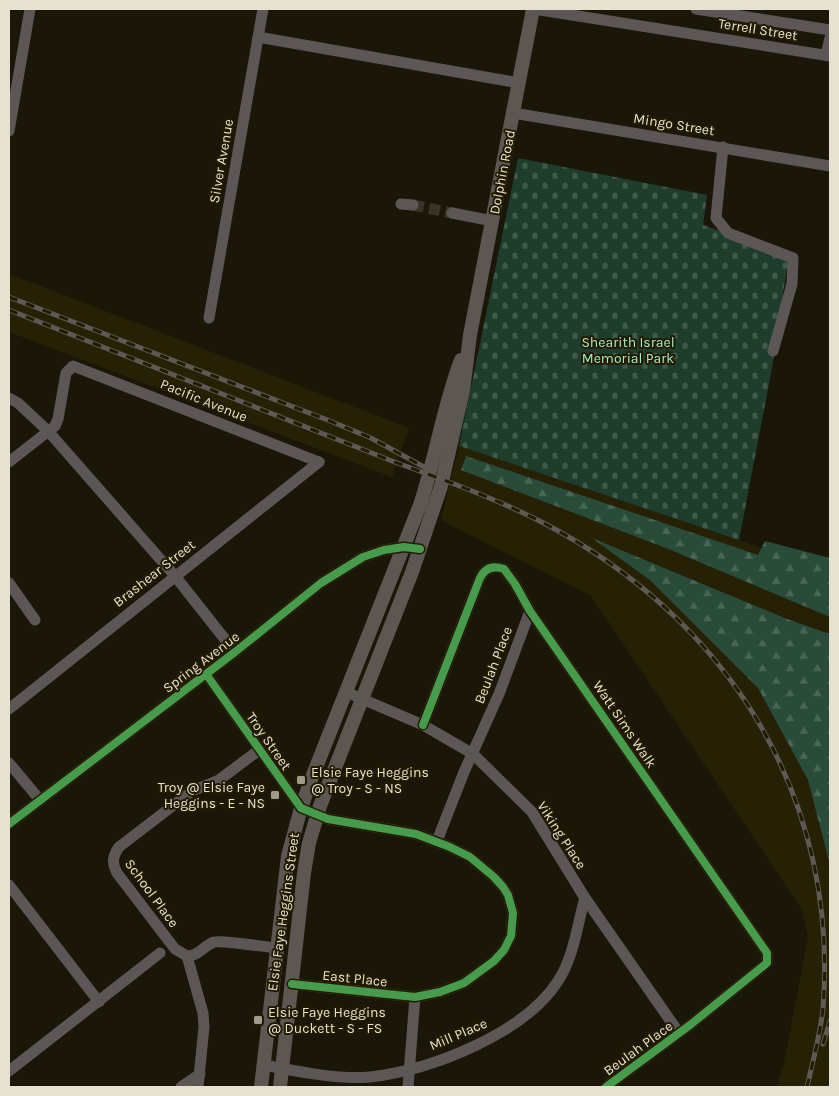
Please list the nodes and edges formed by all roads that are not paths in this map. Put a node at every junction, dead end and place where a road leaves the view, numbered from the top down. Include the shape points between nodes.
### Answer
1 (30, 9) edge
2 (262, 9) edge
3 (533, 9) edge
4 (696, 9) edge
5 (830, 30) edge
6 (258, 36) junction
7 (830, 38) edge
8 (828, 56) edge
9 (519, 83) junction
10 (513, 113) junction
11 (9, 131) edge
12 (723, 147) junction
13 (830, 166) edge
14 (401, 204) dead end
15 (413, 205) tunnel mouth
16 (452, 213) tunnel mouth
17 (492, 220) junction
18 (209, 318) dead end
19 (470, 336) junction
20 (773, 351) dead end
21 (9, 398) edge
22 (48, 431) junction
23 (9, 462) edge
24 (319, 462) joint
25 (404, 547) junction
26 (420, 549) junction
27 (174, 576) junction
28 (9, 583) edge
29 (530, 610) junction
30 (35, 620) dead end
31 (236, 652) junction
32 (206, 674) junction
33 (346, 692) junction
34 (363, 700) junction
35 (9, 709) edge
36 (423, 725) junction
37 (259, 750) junction
38 (473, 754) junction
39 (9, 764) edge
40 (40, 800) junction
41 (301, 808) junction
42 (318, 815) junction
43 (9, 824) edge
44 (437, 841) junction
45 (9, 885) edge
46 (584, 898) junction
47 (277, 948) junction
48 (160, 953) dead end
49 (187, 956) junction
50 (292, 984) junction
51 (415, 997) junction
52 (99, 1002) junction
53 (682, 1031) junction
54 (264, 1065) junction
55 (282, 1068) junction
56 (410, 1070) junction
57 (9, 1071) edge
58 (200, 1074) junction
59 (181, 1087) edge
60 (198, 1087) edge
61 (261, 1087) edge
62 (280, 1087) edge
63 (408, 1087) edge
64 (606, 1087) edge

1 - 11 street
2 - 6 street, Silver Avenue
3 - 8 street, Terrell Street
3 - 9 main road, Dolphin Road
4 - 5 street, Terrell Street
6 - 9 street
6 - 18 street, Silver Avenue
7 - 8 street
9 - 10 main road, Dolphin Road
10 - 12 street, Mingo Street
10 - 17 main road, Dolphin Road
12 - 13 street, Mingo Street
12 - 20 street via 716,218 728,233 793,258 792,284
14 - 15 street
16 - 17 street
17 - 19 main road, Dolphin Road
19 - 25 main road, Dolphin Road via 452,384 427,484
19 - 26 main road, Dolphin Road via 463,391 440,486
21 - 22 street
22 - 23 street
22 - 24 street, Pacific Avenue via 57,422 66,373 73,366
22 - 27 street
24 - 27 street, Brashear Street
25 - 26 street, Spring Avenue
25 - 31 street, Spring Avenue via 363,557 321,584
25 - 33 main road, Elsie Faye Heggins Street
26 - 34 main road, Elsie Faye Heggins Street
27 - 31 street
27 - 35 street, Brashear Street
28 - 30 street
29 - 36 street, Watt Sims Walk via 504,569 494,567 483,572
29 - 38 street, Beulah Place
29 - 53 street, Watt Sims Walk via 767,953 767,963
31 - 32 street, Spring Avenue
32 - 37 street, Troy Street
32 - 40 street, Spring Avenue
33 - 34 street, Viking Place
33 - 41 main road, Elsie Faye Heggins Street
34 - 36 street, Viking Place
34 - 42 main road, Elsie Faye Heggins Street
36 - 38 street, Viking Place
37 - 41 street, Troy Street
37 - 49 street, School Place via 219,780 192,791 113,856 116,873 175,949
38 - 44 street, Beulah Place
38 - 46 street, Viking Place via 532,812
39 - 40 street
40 - 43 street, Spring Avenue
41 - 42 street
41 - 47 main road, Elsie Faye Heggins Street via 288,856
42 - 44 street, East Place
42 - 50 main road, Elsie Faye Heggins Street via 306,857
44 - 51 street, East Place via 470,858 494,877 508,895 514,924 504,950 464,984
45 - 52 street
46 - 53 street, Viking Place
46 - 56 street, Mill Place via 568,964 547,996 532,1011 482,1043
47 - 49 street via 216,942 198,954
47 - 54 main road, Elsie Faye Heggins Street
48 - 52 street
49 - 58 street via 204,1027
50 - 51 street, East Place
50 - 55 main road, Elsie Faye Heggins Street
51 - 56 street
52 - 57 street
53 - 64 street, Beulah Place
54 - 55 street, Mill Place
54 - 61 main road, Elsie Faye Heggins Street
55 - 56 street, Mill Place via 349,1077
55 - 62 main road, Elsie Faye Heggins Street
56 - 63 street
58 - 59 street
58 - 60 street

